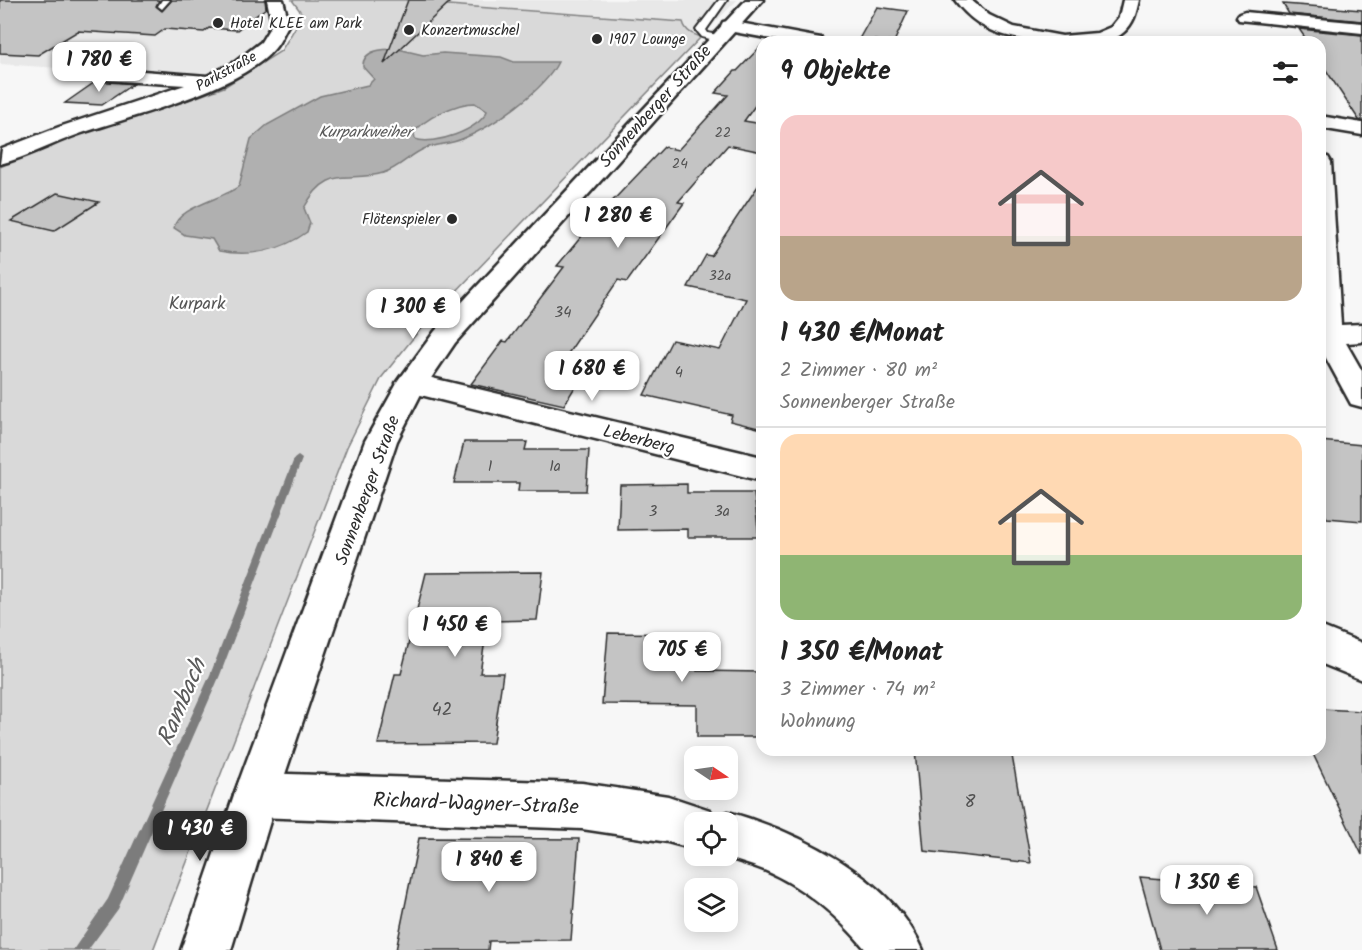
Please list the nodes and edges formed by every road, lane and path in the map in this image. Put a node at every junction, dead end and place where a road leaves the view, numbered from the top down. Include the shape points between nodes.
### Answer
1 (275, 0) edge
2 (755, 0) edge
3 (963, 0) edge
4 (1131, 0) edge
5 (1235, 0) edge
6 (1245, 17) junction
7 (723, 21) edge
8 (1362, 28) edge
9 (1255, 34) dead end
10 (789, 36) edge
11 (1027, 36) edge
12 (1107, 36) edge
13 (104, 74) dead end
14 (210, 82) junction
15 (1326, 123) edge
16 (1362, 129) edge
17 (0, 158) edge
18 (1362, 333) edge
19 (1326, 335) edge
20 (1326, 338) edge
21 (411, 383) junction
22 (1362, 397) edge
23 (756, 468) edge
24 (1326, 647) edge
25 (1362, 662) edge
26 (256, 795) junction
27 (684, 823) edge
28 (738, 838) edge
29 (206, 950) edge
30 (898, 950) edge

1 - 14 street, Parkstraße via 281,10 281,22 274,37 256,56
2 - 7 street, Sonnenberger Straße
3 - 11 street via 983,18
4 - 12 street via 1126,22
5 - 6 street
6 - 8 street
6 - 9 street
7 - 10 street
7 - 21 street, Sonnenberger Straße via 445,337
13 - 14 street
14 - 17 street, Parkstraße
15 - 16 street
18 - 19 street
20 - 22 street
21 - 23 street, Leberberg
21 - 26 street, Sonnenberger Straße via 381,441
24 - 25 street
26 - 27 street, Richard-Wagner-Straße via 582,806
26 - 29 street, Sonnenberger Straße
28 - 30 street via 789,856 828,878 866,911

